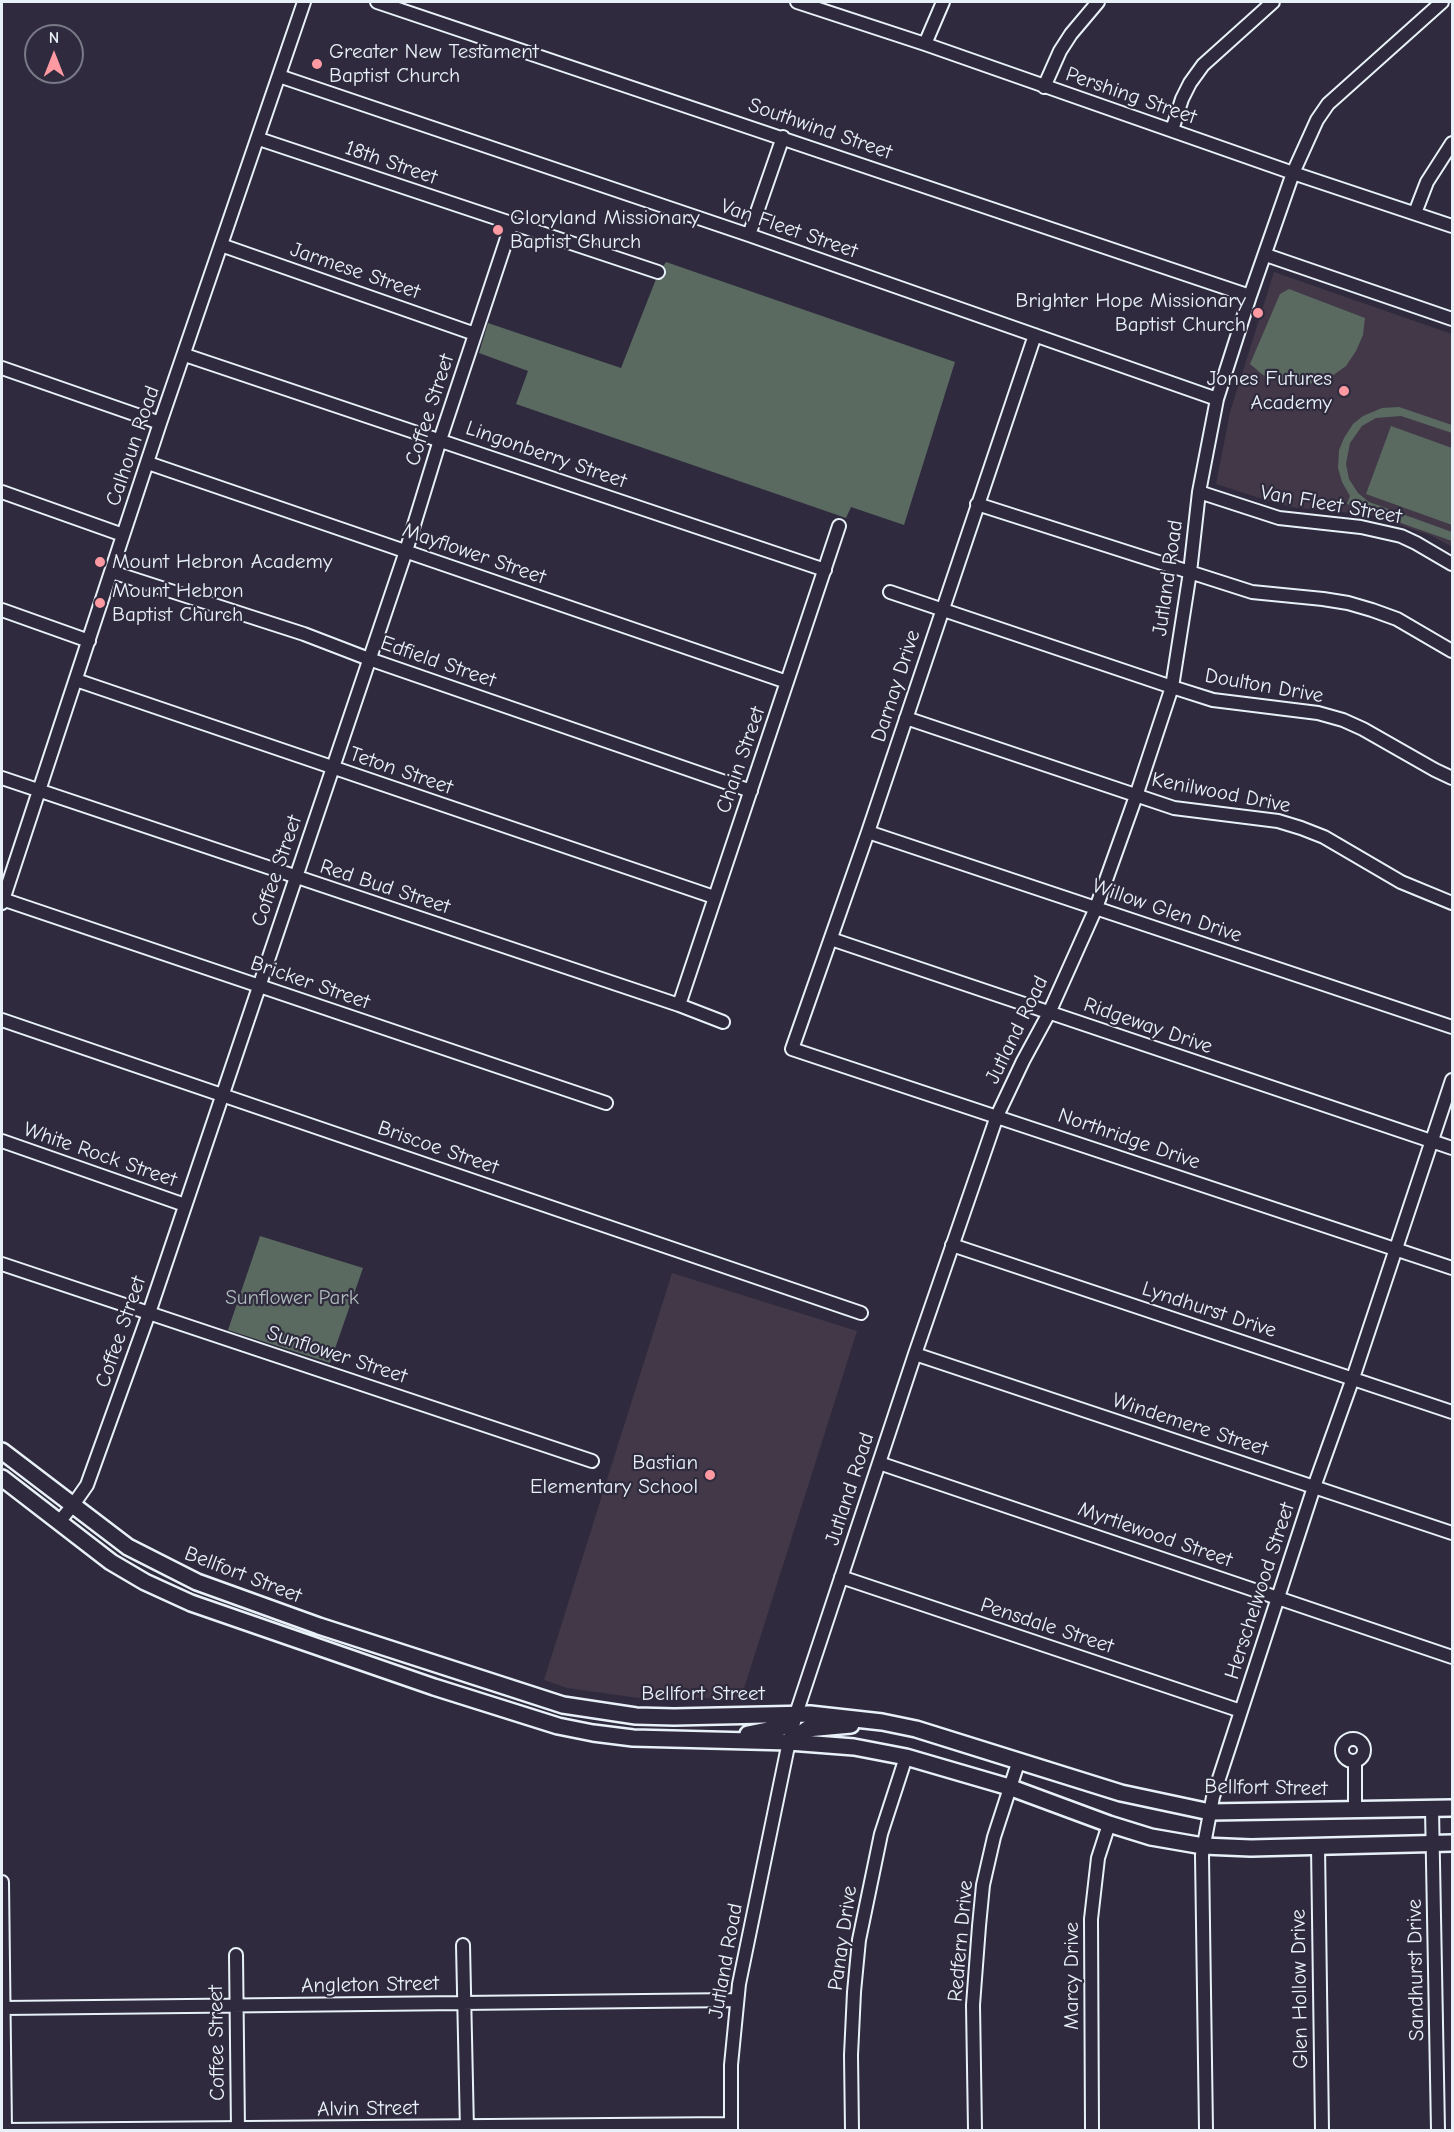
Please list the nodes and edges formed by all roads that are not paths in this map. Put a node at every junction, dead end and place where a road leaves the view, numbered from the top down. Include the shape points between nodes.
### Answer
1 (304, 2) edge
2 (377, 2) edge
3 (801, 2) edge
4 (943, 2) edge
5 (1098, 2) edge
6 (1273, 2) edge
7 (1442, 2) edge
8 (925, 44) junction
9 (279, 76) junction
10 (1044, 87) junction
11 (1172, 130) junction
12 (783, 137) junction
13 (259, 139) junction
14 (1452, 143) edge
15 (1293, 173) junction
16 (1415, 213) junction
17 (512, 223) junction
18 (1452, 226) edge
19 (749, 236) junction
20 (221, 244) junction
21 (1266, 255) junction
22 (658, 272) dead end
23 (1250, 296) junction
24 (1452, 319) edge
25 (475, 334) junction
26 (1035, 335) junction
27 (185, 355) junction
28 (2, 368) edge
29 (1217, 399) junction
30 (160, 423) junction
31 (440, 440) junction
32 (148, 464) junction
33 (2, 492) edge
34 (1199, 492) junction
35 (977, 504) junction
36 (838, 526) dead end
37 (123, 535) junction
38 (406, 551) junction
39 (1452, 564) edge
40 (825, 570) junction
41 (112, 572) junction
42 (1190, 572) junction
43 (890, 592) dead end
44 (2, 610) edge
45 (942, 610) junction
46 (89, 641) junction
47 (1452, 651) edge
48 (369, 659) junction
49 (76, 680) junction
50 (787, 682) junction
51 (1172, 687) junction
52 (906, 718) junction
53 (333, 768) junction
54 (2, 778) edge
55 (1452, 778) edge
56 (40, 790) junction
57 (751, 791) junction
58 (1136, 796) junction
59 (868, 831) junction
60 (296, 878) junction
61 (714, 897) junction
62 (2, 900) edge
63 (1452, 903) edge
64 (1096, 908) junction
65 (831, 939) junction
66 (258, 986) junction
67 (679, 1005) junction
68 (1049, 1013) junction
69 (2, 1020) edge
70 (723, 1022) dead end
71 (1452, 1027) edge
72 (792, 1049) joint
73 (1452, 1080) edge
74 (222, 1094) junction
75 (606, 1103) dead end
76 (997, 1116) junction
77 (2, 1142) edge
78 (1432, 1142) junction
79 (1452, 1148) edge
80 (185, 1205) junction
81 (952, 1245) junction
82 (1396, 1250) junction
83 (2, 1264) edge
84 (1452, 1268) edge
85 (149, 1313) junction
86 (861, 1313) dead end
87 (915, 1354) junction
88 (1353, 1378) junction
89 (1452, 1412) edge
90 (4, 1457) edge
91 (592, 1461) dead end
92 (879, 1463) junction
93 (2, 1478) edge
94 (1314, 1487) junction
95 (73, 1505) junction
96 (59, 1522) junction
97 (1452, 1533) edge
98 (841, 1577) junction
99 (197, 1582) junction
100 (1279, 1598) junction
101 (191, 1603) junction
102 (319, 1626) junction
103 (314, 1646) junction
104 (1452, 1657) edge
105 (442, 1666) junction
106 (434, 1687) junction
107 (563, 1706) junction
108 (1241, 1711) junction
109 (796, 1714) junction
110 (674, 1717) junction
111 (882, 1722) junction
112 (558, 1726) junction
113 (675, 1739) junction
114 (724, 1739) junction
115 (789, 1742) junction
116 (906, 1757) junction
117 (1019, 1760) junction
118 (1354, 1761) dead end
119 (1008, 1787) junction
120 (1452, 1808) edge
121 (1432, 1809) junction
122 (1355, 1810) junction
123 (1210, 1812) junction
124 (1109, 1824) junction
125 (1452, 1843) edge
126 (1434, 1844) junction
127 (1203, 1846) junction
128 (1318, 1846) junction
129 (2, 1882) edge
130 (463, 1946) dead end
131 (236, 1955) dead end
132 (736, 2000) junction
133 (465, 2004) junction
134 (236, 2007) junction
135 (4, 2008) junction
136 (731, 2127) edge
137 (467, 2129) edge
138 (6, 2130) edge
139 (238, 2130) edge
140 (852, 2130) edge
141 (975, 2130) edge
142 (1092, 2130) edge
143 (1206, 2130) edge
144 (1322, 2130) edge
145 (1438, 2130) edge

1 - 9 street, Calhoun Road
2 - 12 street, Southwind Street
3 - 8 street, Pershing Street
4 - 8 street
5 - 10 street via 1060,51
6 - 11 street via 1203,65 1182,99
7 - 15 street, Jutland Road via 1328,104
8 - 10 street, Pershing Street
9 - 13 street, Calhoun Road
9 - 19 street, Van Fleet Street
10 - 11 street, Pershing Street
11 - 15 street, Pershing Street
12 - 19 street
12 - 23 street, Southwind Street
13 - 17 street, 18th Street
13 - 20 street, Calhoun Road
14 - 16 street via 1427,182
15 - 16 street, Pershing Street
15 - 21 street, Jutland Road
16 - 18 street, Pershing Street
17 - 22 street, 18th Street
17 - 25 street, Coffee Street
19 - 26 street, Van Fleet Street
20 - 25 street, Jarmese Street
20 - 27 street, Calhoun Road
21 - 23 street, Jutland Road
21 - 24 street
23 - 29 street, Jutland Road
25 - 31 street, Coffee Street
26 - 29 street, Van Fleet Street
26 - 35 street, Darnay Drive
27 - 30 street, Calhoun Road
27 - 31 street, Lingonberry Street
28 - 30 street
29 - 34 street, Jutland Road
30 - 32 street, Calhoun Road
31 - 38 street, Coffee Street
31 - 40 street, Lingonberry Street
32 - 37 street, Calhoun Road
32 - 38 street, Mayflower Street
33 - 37 street
34 - 39 street, Van Fleet Street via 1279,518 1361,527 1401,536
34 - 42 street, Jutland Road
35 - 42 street
35 - 45 street, Darnay Drive
36 - 40 street, Chain Street
37 - 41 street, Calhoun Road
38 - 48 street, Coffee Street
38 - 50 street, Mayflower Street
40 - 50 street, Chain Street
41 - 46 street, Calhoun Road
41 - 48 street, Edfield Street
42 - 47 street via 1252,592 1323,599 1372,610 1397,619
42 - 51 street, Jutland Road
43 - 45 street, Doulton Drive
44 - 46 street
45 - 51 street, Doulton Drive
45 - 52 street, Darnay Drive
46 - 49 street, Calhoun Road
48 - 53 street, Coffee Street
48 - 57 street, Edfield Street
49 - 53 street, Teton Street
49 - 56 street, Calhoun Road
50 - 57 street, Chain Street
51 - 55 street, Doulton Drive via 1213,700 1318,713 1343,720
51 - 58 street, Jutland Road
52 - 58 street, Kenilwood Drive
52 - 59 street, Darnay Drive
53 - 60 street, Coffee Street
53 - 61 street, Teton Street
54 - 56 street, Red Bud Street
56 - 60 street, Red Bud Street
56 - 62 street, Calhoun Road
57 - 61 street, Chain Street
58 - 63 street, Kenilwood Drive via 1174,808 1301,828 1324,837 1401,882
58 - 64 street, Jutland Road
59 - 64 street, Willow Glen Drive
59 - 65 street, Darnay Drive
60 - 66 street, Coffee Street
60 - 67 street, Red Bud Street
61 - 67 street, Chain Street
62 - 66 street, Bricker Street
64 - 68 street, Jutland Road
64 - 71 street, Willow Glen Drive
65 - 68 street, Ridgeway Drive
65 - 72 street, Darnay Drive
66 - 74 street, Coffee Street
66 - 75 street, Bricker Street
67 - 70 street, Red Bud Street
68 - 76 street, Jutland Road
68 - 78 street, Ridgeway Drive
69 - 74 street, Briscoe Street
72 - 76 street, Northridge Drive
73 - 78 street, Herschelwood Street
74 - 80 street, Coffee Street
74 - 86 street, Briscoe Street
76 - 81 street, Jutland Road
76 - 82 street, Northridge Drive
77 - 80 street, White Rock Street
78 - 79 street, Ridgeway Drive
78 - 82 street, Herschelwood Street
80 - 85 street, Coffee Street
81 - 87 street, Jutland Road
81 - 88 street, Lyndhurst Drive
82 - 84 street, Northridge Drive
82 - 88 street, Herschelwood Street
83 - 85 street, Sunflower Street
85 - 91 street, Sunflower Street
85 - 95 street, Coffee Street via 87,1485
87 - 92 street, Jutland Road
87 - 94 street, Windemere Street
88 - 89 street, Lyndhurst Drive
88 - 94 street, Herschelwood Street
90 - 95 main road, Bellfort Street
92 - 98 street, Jutland Road
92 - 100 street, Myrtlewood Street
93 - 96 main road, Bellfort Street
94 - 97 street, Windemere Street
94 - 100 street, Herschelwood Street
95 - 96 street, Coffee Street
95 - 99 main road, Bellfort Street via 128,1547
96 - 101 main road, Bellfort Street via 111,1562
98 - 108 street, Pensdale Street
98 - 109 street, Jutland Road
99 - 101 main road
99 - 102 main road, Bellfort Street
100 - 104 street, Myrtlewood Street
100 - 108 street, Herschelwood Street
101 - 103 main road, Bellfort Street
102 - 103 main road
102 - 105 main road, Bellfort Street
103 - 106 main road, Bellfort Street
105 - 106 main road
105 - 107 main road, Bellfort Street
106 - 112 main road, Bellfort Street
107 - 110 main road, Bellfort Street
107 - 112 main road
108 - 123 street, Herschelwood Street
109 - 110 main road, Bellfort Street
109 - 111 main road, Bellfort Street
109 - 114 main road via 782,1726
109 - 115 street, Jutland Road
110 - 113 main road
111 - 115 main road via 814,1728
111 - 117 main road, Bellfort Street
112 - 113 main road, Bellfort Street via 633,1738
113 - 114 main road, Bellfort Street
114 - 115 main road, Bellfort Street
115 - 116 main road, Bellfort Street via 854,1747
115 - 132 street, Jutland Road
116 - 119 main road, Bellfort Street
116 - 140 street, Panay Drive via 881,1834 859,1940 852,2034
117 - 119 street, Redfern Drive
117 - 123 main road, Bellfort Street via 1121,1793
118 - 122 street
119 - 124 main road, Bellfort Street
119 - 141 street, Redfern Drive via 994,1837 979,1926 974,2005
120 - 121 main road, Bellfort Street
121 - 122 main road, Bellfort Street
121 - 126 street, Sandhurst Drive
122 - 123 main road, Bellfort Street
123 - 127 street, Herschelwood Street
124 - 127 main road, Bellfort Street via 1151,1837
124 - 142 street, Marcy Drive via 1098,1858 1091,1919
125 - 126 main road, Bellfort Street
126 - 128 main road, Bellfort Street
126 - 145 street, Sandhurst Drive
127 - 128 main road, Bellfort Street
127 - 143 street, Herschelwood Street
128 - 144 street, Glen Hollow Drive
129 - 135 street
130 - 133 street
131 - 134 street, Coffee Street
132 - 133 street, Angleton Street
132 - 136 street, Jutland Road
133 - 134 street, Angleton Street
133 - 137 street
134 - 135 street, Angleton Street
134 - 139 street, Coffee Street
135 - 138 street
136 - 137 street, Alvin Street
137 - 139 street, Alvin Street
138 - 139 street, Alvin Street

